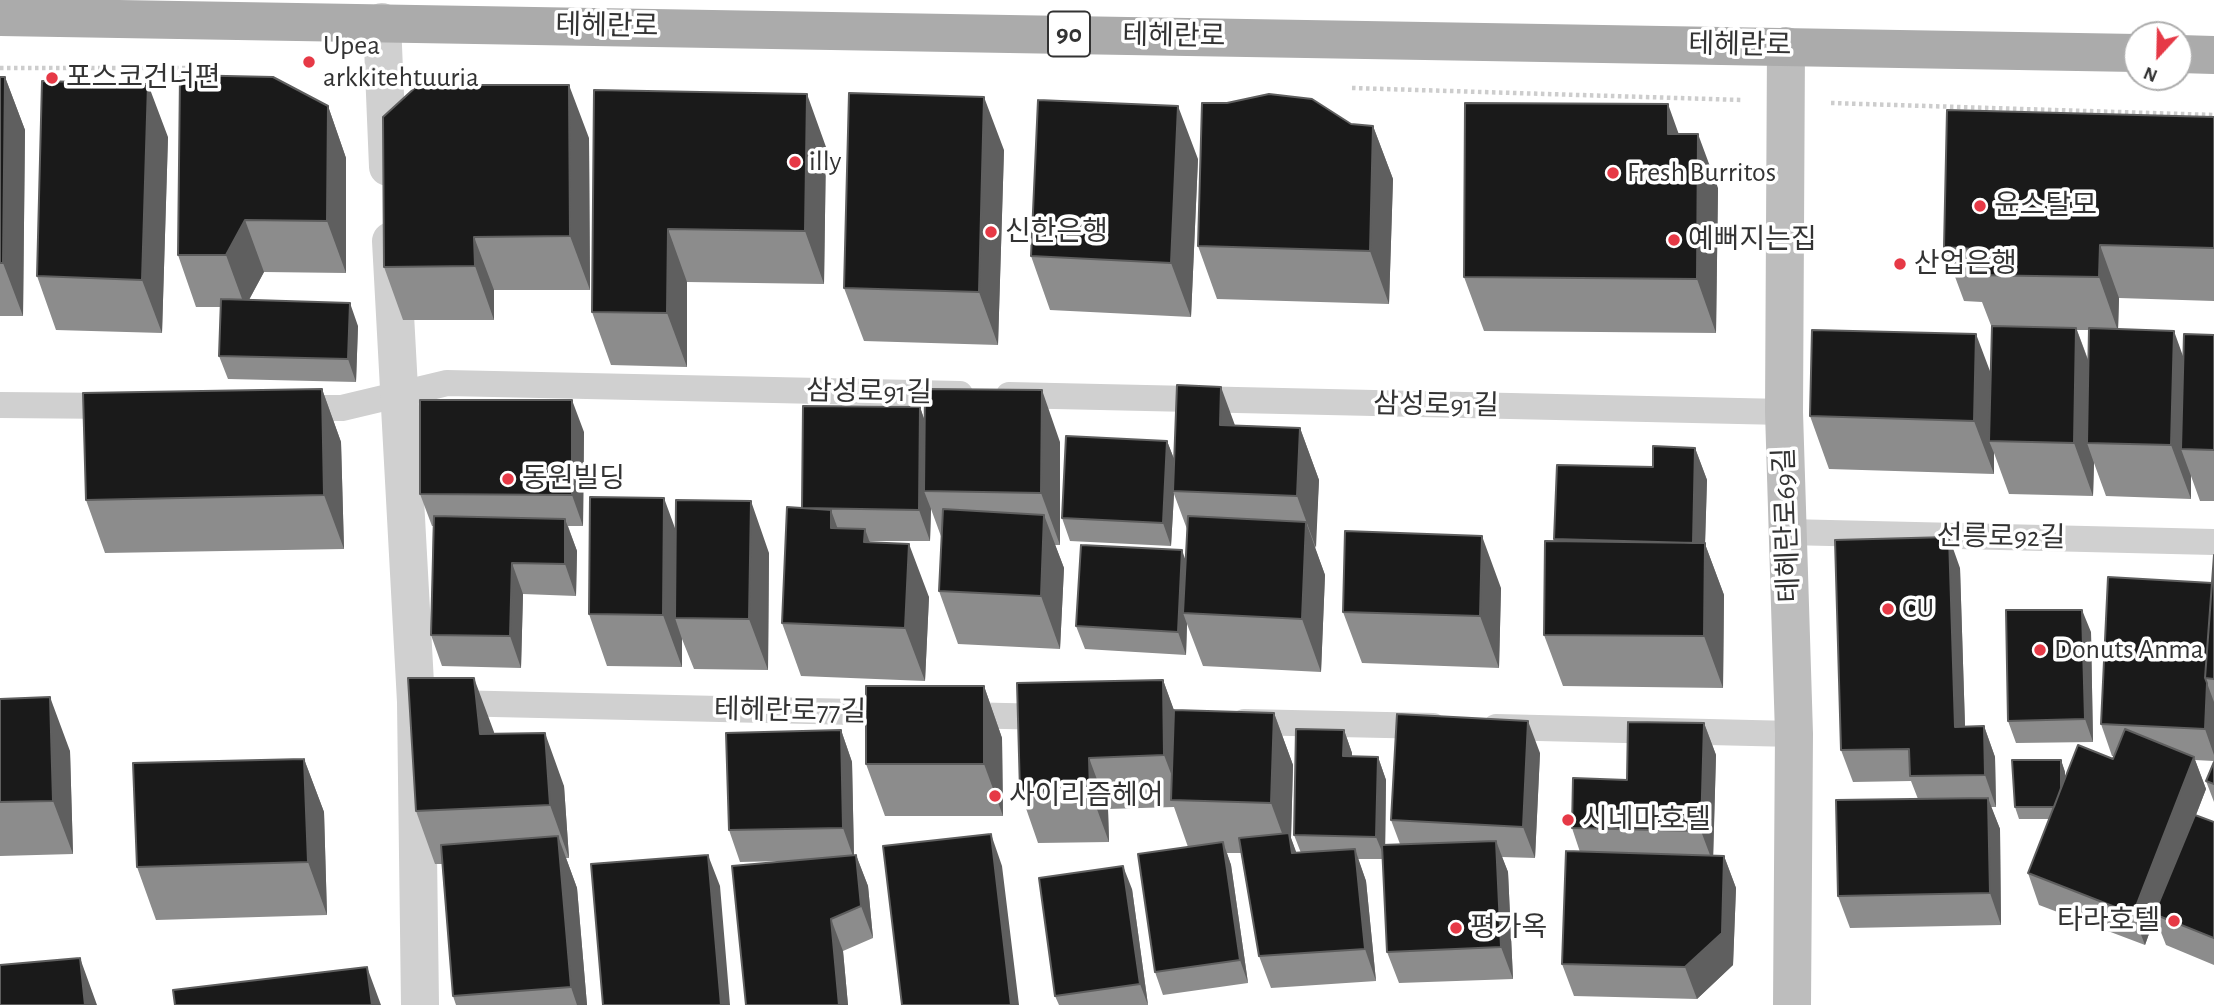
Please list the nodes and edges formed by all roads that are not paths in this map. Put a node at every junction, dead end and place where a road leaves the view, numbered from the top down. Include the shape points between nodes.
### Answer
1 (0, 17) edge
2 (382, 22) junction
3 (1786, 46) junction
4 (2123, 53) edge
5 (2193, 54) edge
6 (2214, 55) edge
7 (398, 397) junction
8 (0, 405) edge
9 (150, 406) edge
10 (273, 407) edge
11 (1784, 412) junction
12 (1787, 532) junction
13 (2214, 542) edge
14 (416, 702) junction
15 (1070, 718) edge
16 (1223, 721) edge
17 (1794, 734) junction
18 (420, 1005) edge
19 (1792, 1005) edge

1 - 2 main road, 테헤란로 / 90
2 - 3 main road, 테헤란로 / 90
2 - 7 street
3 - 4 main road, 테헤란로 / 90
3 - 11 street, 테헤란로69길
5 - 6 main road
7 - 10 lane, 삼성로91길 via 342,408
7 - 11 lane, 삼성로91길 via 447,383
7 - 14 street
8 - 9 lane
11 - 12 street, 테헤란로69길
12 - 13 lane, 선릉로92길
12 - 17 street, 테헤란로69길
14 - 15 lane, 테헤란로77길
14 - 18 street
16 - 17 lane
17 - 19 street, 테헤란로69길

